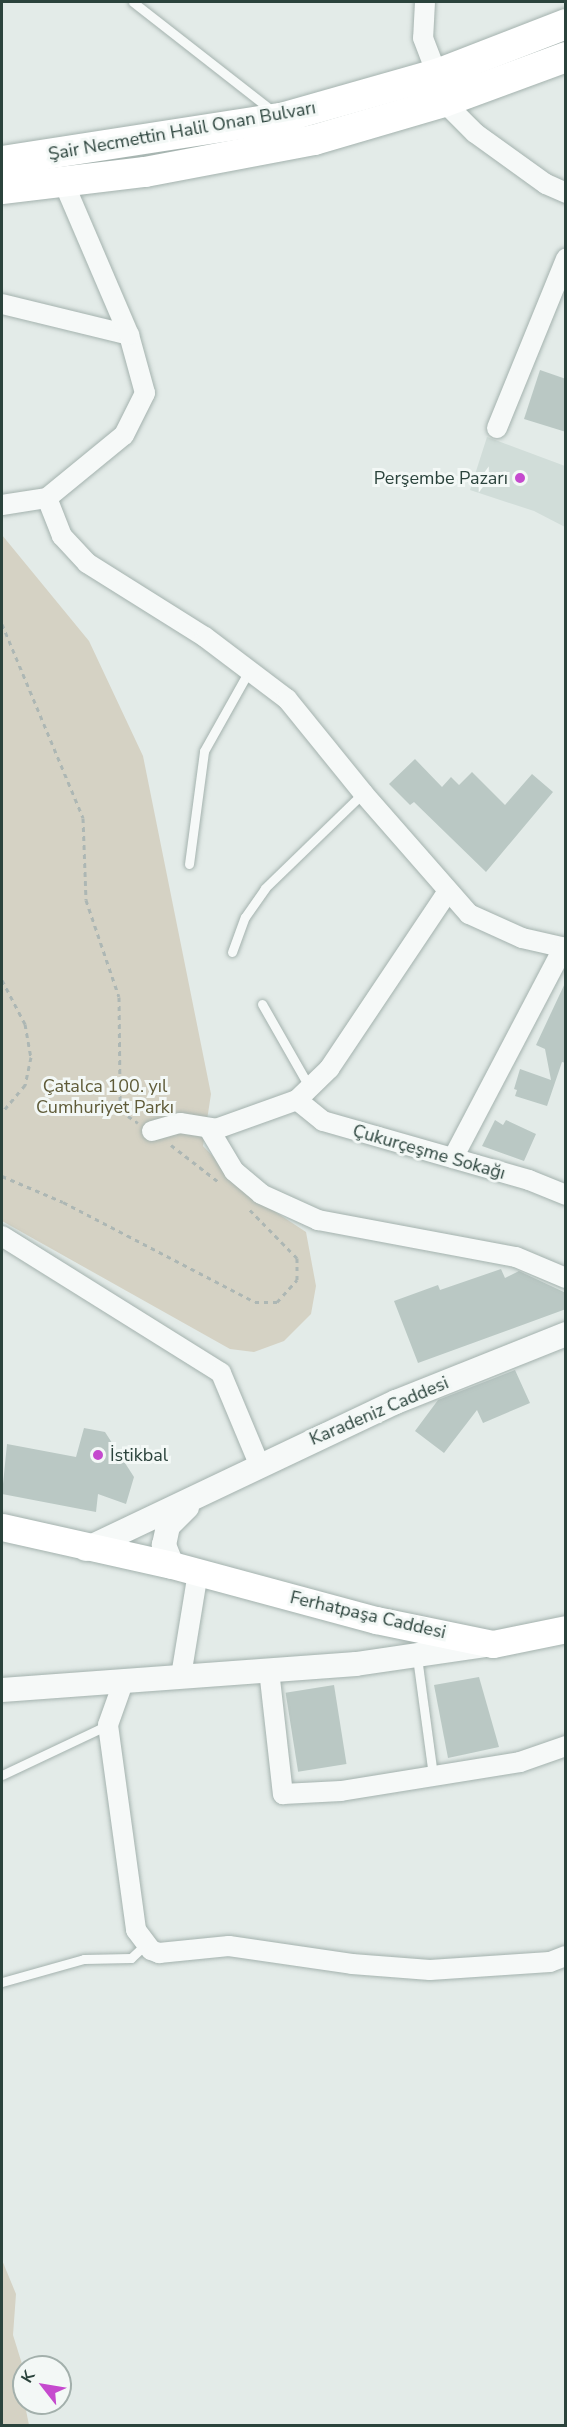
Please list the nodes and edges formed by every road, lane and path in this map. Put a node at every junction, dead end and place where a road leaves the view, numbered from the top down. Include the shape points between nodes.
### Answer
1 (133, 2) edge
2 (426, 2) edge
3 (566, 24) edge
4 (566, 57) edge
5 (440, 88) junction
6 (281, 118) junction
7 (2, 161) edge
8 (63, 181) junction
9 (2, 189) edge
10 (566, 193) edge
11 (566, 259) edge
12 (2, 304) edge
13 (129, 336) junction
14 (496, 428) dead end
15 (47, 498) junction
16 (2, 505) edge
17 (2, 624) edge
18 (250, 669) junction
19 (363, 793) junction
20 (189, 864) dead end
21 (448, 891) junction
22 (565, 948) edge
23 (232, 952) dead end
24 (2, 980) edge
25 (262, 1004) dead end
26 (303, 1094) junction
27 (2, 1112) edge
28 (209, 1129) junction
29 (152, 1131) junction
30 (453, 1158) junction
31 (2, 1176) edge
32 (228, 1189) dead end
33 (566, 1195) edge
34 (245, 1203) dead end
35 (2, 1236) edge
36 (566, 1278) edge
37 (566, 1334) edge
38 (259, 1464) junction
39 (197, 1497) junction
40 (2, 1527) edge
41 (86, 1549) junction
42 (172, 1565) junction
43 (198, 1572) junction
44 (566, 1629) edge
45 (493, 1644) junction
46 (417, 1655) junction
47 (269, 1670) junction
48 (181, 1676) junction
49 (124, 1680) junction
50 (2, 1690) edge
51 (108, 1725) junction
52 (566, 1746) edge
53 (2, 1775) edge
54 (433, 1776) junction
55 (144, 1946) junction
56 (566, 1956) edge
57 (2, 1982) edge

1 - 6 lane
2 - 5 street via 423,38
3 - 5 main road, Şair Necmettin Halil Onan Bulvarı
4 - 5 main road, Şair Necmettin Halil Onan Bulvarı
5 - 6 main road, Şair Necmettin Halil Onan Bulvarı
5 - 8 main road, Şair Necmettin Halil Onan Bulvarı via 314,140 228,158
5 - 10 street via 475,132 546,184
6 - 7 main road, Şair Necmettin Halil Onan Bulvarı
8 - 9 main road, Şair Necmettin Halil Onan Bulvarı
8 - 13 street
11 - 14 street
12 - 13 street
13 - 15 street via 145,393 124,435
15 - 16 street
15 - 18 street via 62,536 87,563
17 - 29 path via 83,818 86,900 119,997 120,1101 128,1116
18 - 19 street via 287,699
18 - 20 lane via 204,751
19 - 21 street
19 - 23 lane via 265,888 245,917
21 - 22 street via 469,914 522,938
21 - 26 street via 329,1069
22 - 30 street
24 - 27 path via 25,1024 31,1057 25,1085
25 - 26 lane
26 - 28 street
26 - 30 street, Çukurçeşme Sokağı via 323,1121
28 - 29 street via 180,1123
28 - 36 street via 234,1171 261,1194 318,1220 516,1257
29 - 32 path
30 - 33 street, Çukurçeşme Sokağı
31 - 34 path via 63,1202 255,1302 277,1302 297,1280 297,1258
35 - 38 street via 221,1373
37 - 38 street, Karadeniz Caddesi via 396,1402
38 - 39 street, Karadeniz Caddesi
39 - 41 street, Karadeniz Caddesi
39 - 42 street, Karadeniz Caddesi via 168,1526 164,1545
40 - 41 main road, Ferhatpaşa Caddesi
41 - 42 main road, Ferhatpaşa Caddesi
42 - 43 main road, Ferhatpaşa Caddesi
43 - 45 main road, Ferhatpaşa Caddesi via 376,1620
43 - 48 street
44 - 45 main road, Ferhatpaşa Caddesi
45 - 46 street
46 - 47 street
46 - 54 lane
47 - 48 street
47 - 54 street via 283,1794 341,1791
48 - 49 street
49 - 50 street
49 - 51 street
51 - 53 lane
51 - 55 street via 134,1919
52 - 54 street via 520,1762
55 - 56 street via 159,1953 229,1946 352,1964 430,1970 550,1962
55 - 57 lane via 131,1958 84,1959

